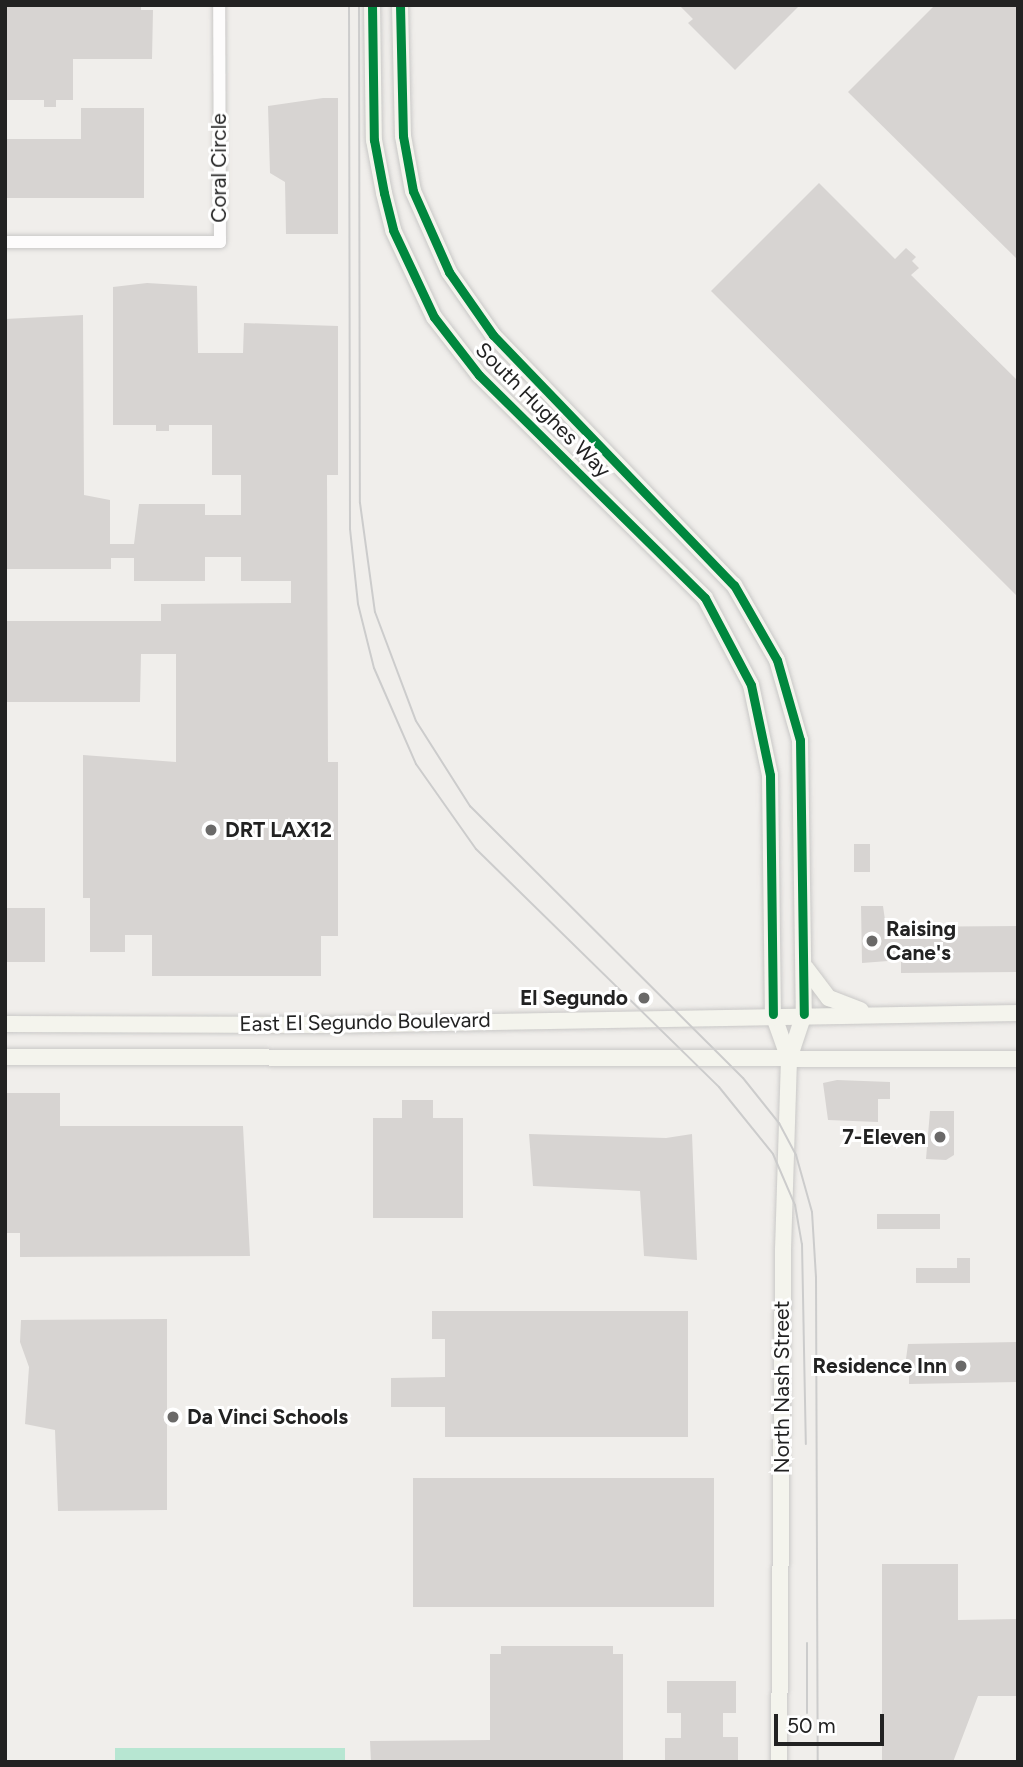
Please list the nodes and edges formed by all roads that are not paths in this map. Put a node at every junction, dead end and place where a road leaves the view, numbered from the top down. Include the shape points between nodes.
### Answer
1 (219, 5) edge
2 (372, 5) edge
3 (400, 5) edge
4 (5, 242) edge
5 (805, 961) junction
6 (1018, 1013) edge
7 (774, 1014) junction
8 (804, 1014) junction
9 (869, 1014) junction
10 (5, 1024) edge
11 (5, 1057) edge
12 (789, 1059) junction
13 (1018, 1059) edge
14 (779, 1762) edge

1 - 4 street, Coral Circle via 220,242
2 - 7 street, South Hughes Way via 374,140 384,193 397,242 434,317 479,375 705,598 751,685 770,775
3 - 5 street, South Hughes Way via 403,136 414,191 449,272 493,335 726,576 777,660 800,740
5 - 8 street, South Hughes Way
5 - 9 street via 825,994
6 - 9 street, East El Segundo Boulevard
7 - 8 street, East El Segundo Boulevard
7 - 10 street, East El Segundo Boulevard via 324,1025
7 - 12 street, South Hughes Way
8 - 9 street, East El Segundo Boulevard
8 - 12 street, North Nash Street
11 - 12 street, East El Segundo Boulevard
12 - 13 street, East El Segundo Boulevard
12 - 14 street, North Nash Street

